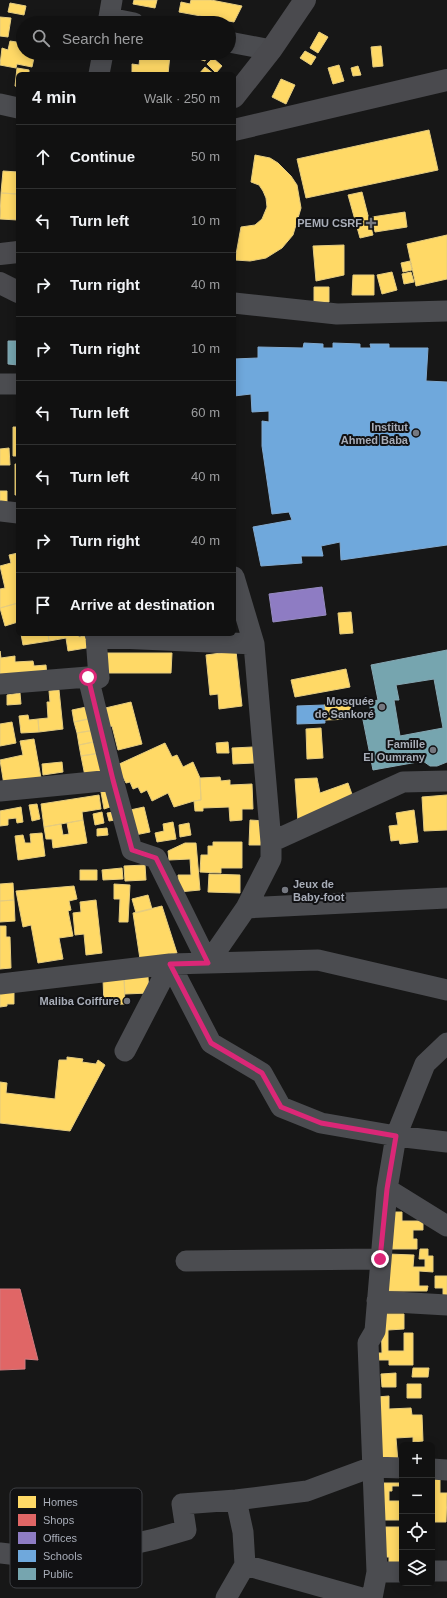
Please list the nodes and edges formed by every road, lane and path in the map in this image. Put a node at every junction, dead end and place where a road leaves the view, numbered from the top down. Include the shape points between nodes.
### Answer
1 (305, 0) edge
2 (236, 43) edge
3 (271, 50) junction
4 (102, 60) edge
5 (99, 72) edge
6 (447, 80) edge
7 (236, 94) edge
8 (0, 104) edge
9 (16, 108) edge
10 (236, 130) edge
11 (16, 252) edge
12 (0, 254) edge
13 (0, 283) edge
14 (16, 291) edge
15 (236, 303) edge
16 (447, 311) edge
17 (0, 384) edge
18 (16, 384) edge
19 (0, 512) edge
20 (16, 513) edge
21 (236, 584) edge
22 (95, 636) edge
23 (254, 644) junction
24 (88, 677) junction
25 (0, 684) edge
26 (113, 780) junction
27 (447, 781) edge
28 (0, 791) edge
29 (271, 842) junction
30 (447, 898) edge
31 (246, 908) junction
32 (208, 963) junction
33 (170, 964) junction
34 (0, 984) edge
35 (447, 990) edge
36 (447, 1043) edge
37 (125, 1051) dead end
38 (396, 1136) junction
39 (447, 1142) edge
40 (387, 1189) junction
41 (447, 1226) edge
42 (380, 1259) junction
43 (186, 1261) dead end
44 (377, 1301) junction
45 (447, 1305) edge
46 (372, 1467) junction
47 (399, 1468) edge
48 (435, 1469) edge
49 (447, 1470) edge
50 (236, 1500) junction
51 (142, 1542) edge
52 (0, 1553) edge
53 (10, 1554) edge
54 (245, 1565) junction
55 (435, 1571) edge
56 (447, 1571) edge
57 (377, 1572) junction
58 (399, 1572) edge
59 (226, 1598) edge
60 (362, 1598) edge
61 (372, 1598) edge

1 - 3 street
2 - 3 street
3 - 7 street
4 - 5 street
6 - 10 street
8 - 9 street
11 - 12 street
13 - 14 street
15 - 16 street via 337,314
17 - 18 street
19 - 20 street
21 - 23 street
22 - 23 street
22 - 24 street via 99,678
23 - 29 street
24 - 25 street
24 - 26 street
26 - 28 street
26 - 32 street via 132,850 156,858
27 - 29 street via 403,782
29 - 31 street via 271,859
30 - 31 street
31 - 32 street
32 - 33 street
32 - 35 street via 318,960
33 - 34 street
33 - 37 street
33 - 38 street via 211,1043 262,1073 281,1107 321,1123
36 - 38 street via 426,1064
38 - 39 street
38 - 40 street
40 - 41 street
40 - 42 street
42 - 43 street
42 - 44 street
44 - 45 street
44 - 46 street via 375,1331 368,1343
46 - 47 street
46 - 50 street via 307,1491
46 - 57 street
48 - 49 street
50 - 51 street via 182,1504 186,1530
50 - 54 street via 243,1532
52 - 53 street
54 - 59 street
54 - 60 street
55 - 56 street
57 - 58 street
57 - 61 street

